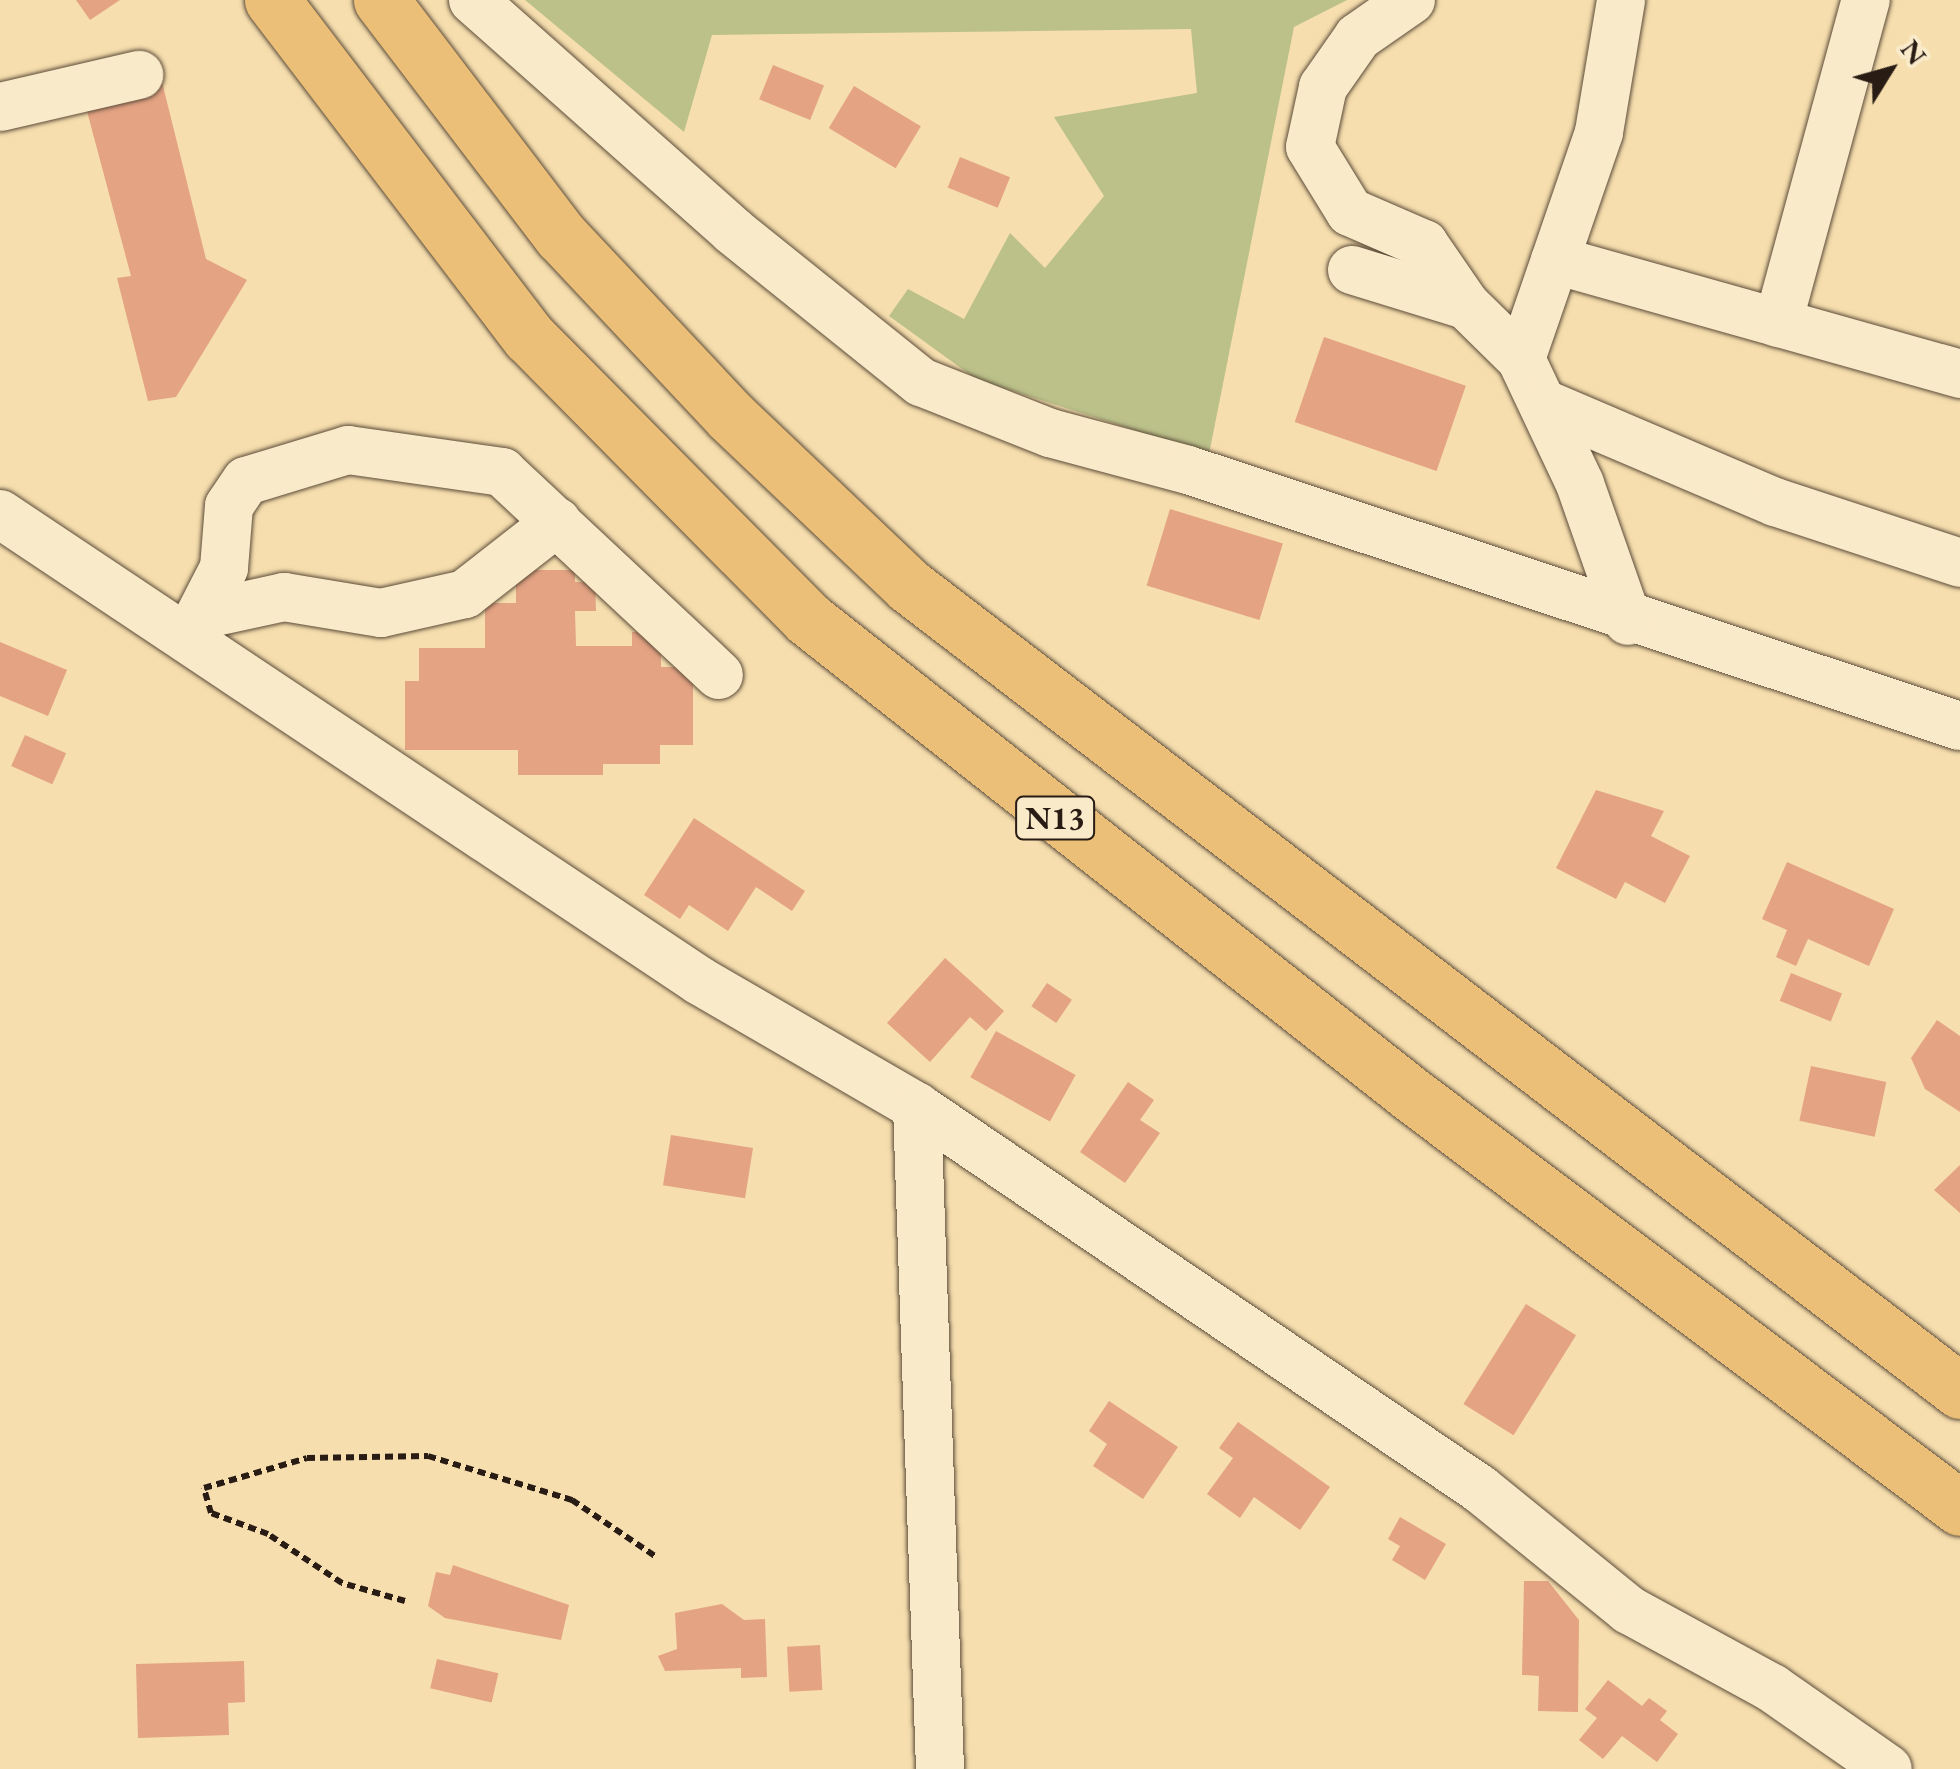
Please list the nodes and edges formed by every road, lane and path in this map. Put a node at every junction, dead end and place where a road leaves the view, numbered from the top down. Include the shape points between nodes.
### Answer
1 (272, 0) edge
2 (381, 0) edge
3 (473, 0) edge
4 (1412, 0) edge
5 (1621, 0) edge
6 (1866, 0) edge
7 (140, 75) dead end
8 (0, 107) edge
9 (1555, 260) junction
10 (1352, 270) dead end
11 (1466, 305) junction
12 (1778, 323) junction
13 (1521, 359) junction
14 (1960, 374) edge
15 (1545, 404) junction
16 (0, 514) edge
17 (557, 522) junction
18 (1960, 562) edge
19 (1628, 621) junction
20 (197, 626) junction
21 (718, 675) dead end
22 (1960, 726) edge
23 (916, 1106) junction
24 (1960, 1391) edge
25 (1960, 1508) edge
26 (655, 1556) dead end
27 (405, 1601) dead end
28 (940, 1769) edge
29 (1888, 1769) edge

1 - 25 highway, N13 via 529,337 808,619 1412,1096
2 - 24 highway, N13 via 561,236 731,418 909,586
3 - 19 street via 732,231 920,382
4 - 11 street via 1358,37 1323,87 1310,147 1350,212 1424,244
5 - 9 street via 1599,132
6 - 12 street
7 - 8 street
9 - 12 street
9 - 13 street
10 - 11 street
11 - 13 street
12 - 14 street
13 - 15 street
15 - 18 street via 1775,502
15 - 19 street
16 - 20 street
17 - 20 street via 464,594 380,613 284,598
17 - 20 street via 502,472 348,450 314,454 246,481 229,506 224,568
17 - 21 street
19 - 22 street
20 - 23 street via 700,981
23 - 28 street
23 - 29 street via 1480,1490 1629,1610 1772,1688
26 - 27 path via 572,1500 428,1456 308,1458 230,1474 204,1488 211,1513 268,1534 342,1584

